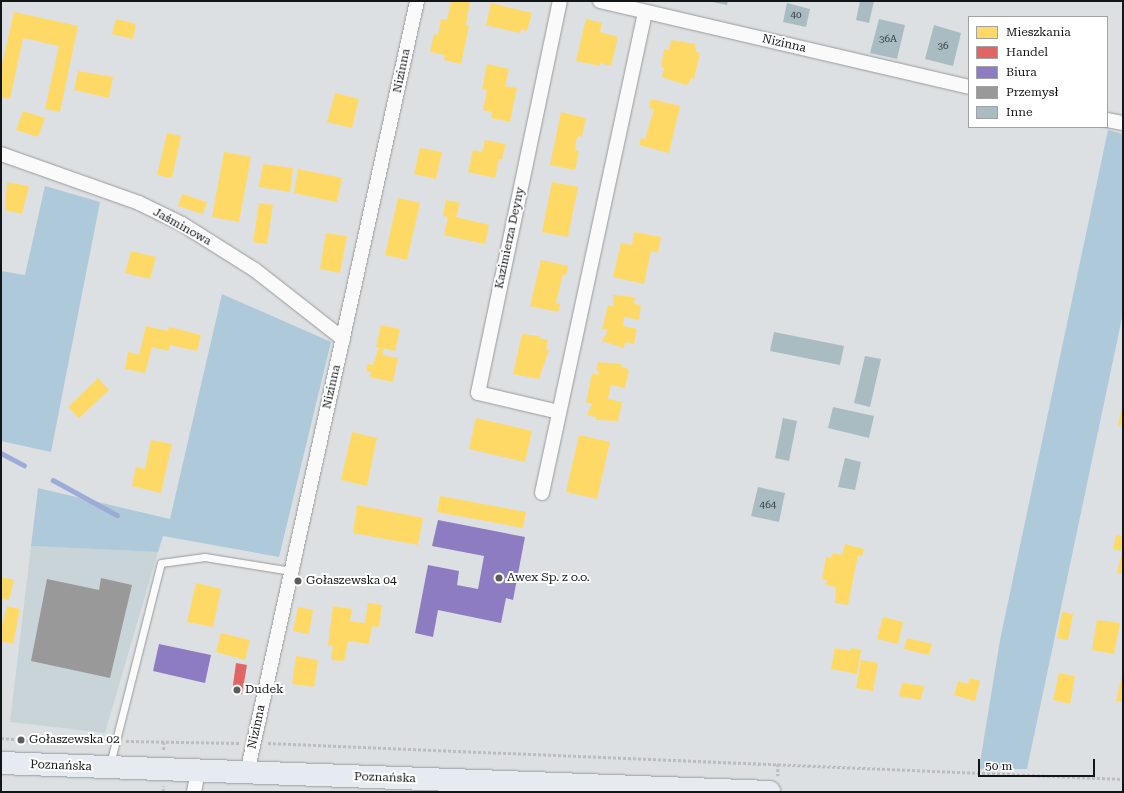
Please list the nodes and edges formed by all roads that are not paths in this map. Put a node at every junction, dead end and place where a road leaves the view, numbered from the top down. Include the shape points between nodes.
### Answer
1 (417, 1) edge
2 (560, 1) edge
3 (600, 1) edge
4 (646, 12) junction
5 (968, 87) edge
6 (1108, 120) edge
7 (1123, 123) edge
8 (1, 154) edge
9 (343, 339) junction
10 (559, 412) junction
11 (542, 492) dead end
12 (291, 571) junction
13 (1, 763) edge
14 (109, 768) junction
15 (247, 773) junction
16 (196, 782) edge
17 (769, 792) edge

1 - 9 street, Nizinna
2 - 10 street, Kazimierza Deyny via 478,393
3 - 4 street, Nizinna
4 - 5 street, Nizinna
4 - 10 street
6 - 7 street
8 - 9 street, Jaśminowa via 139,203 182,224 254,270
9 - 12 street, Nizinna
10 - 11 street
12 - 14 lane via 205,557 161,563
12 - 15 street, Nizinna
13 - 14 main road, Poznańska
14 - 16 main road, Poznańska
15 - 16 main road, Poznańska
15 - 17 main road, Poznańska

